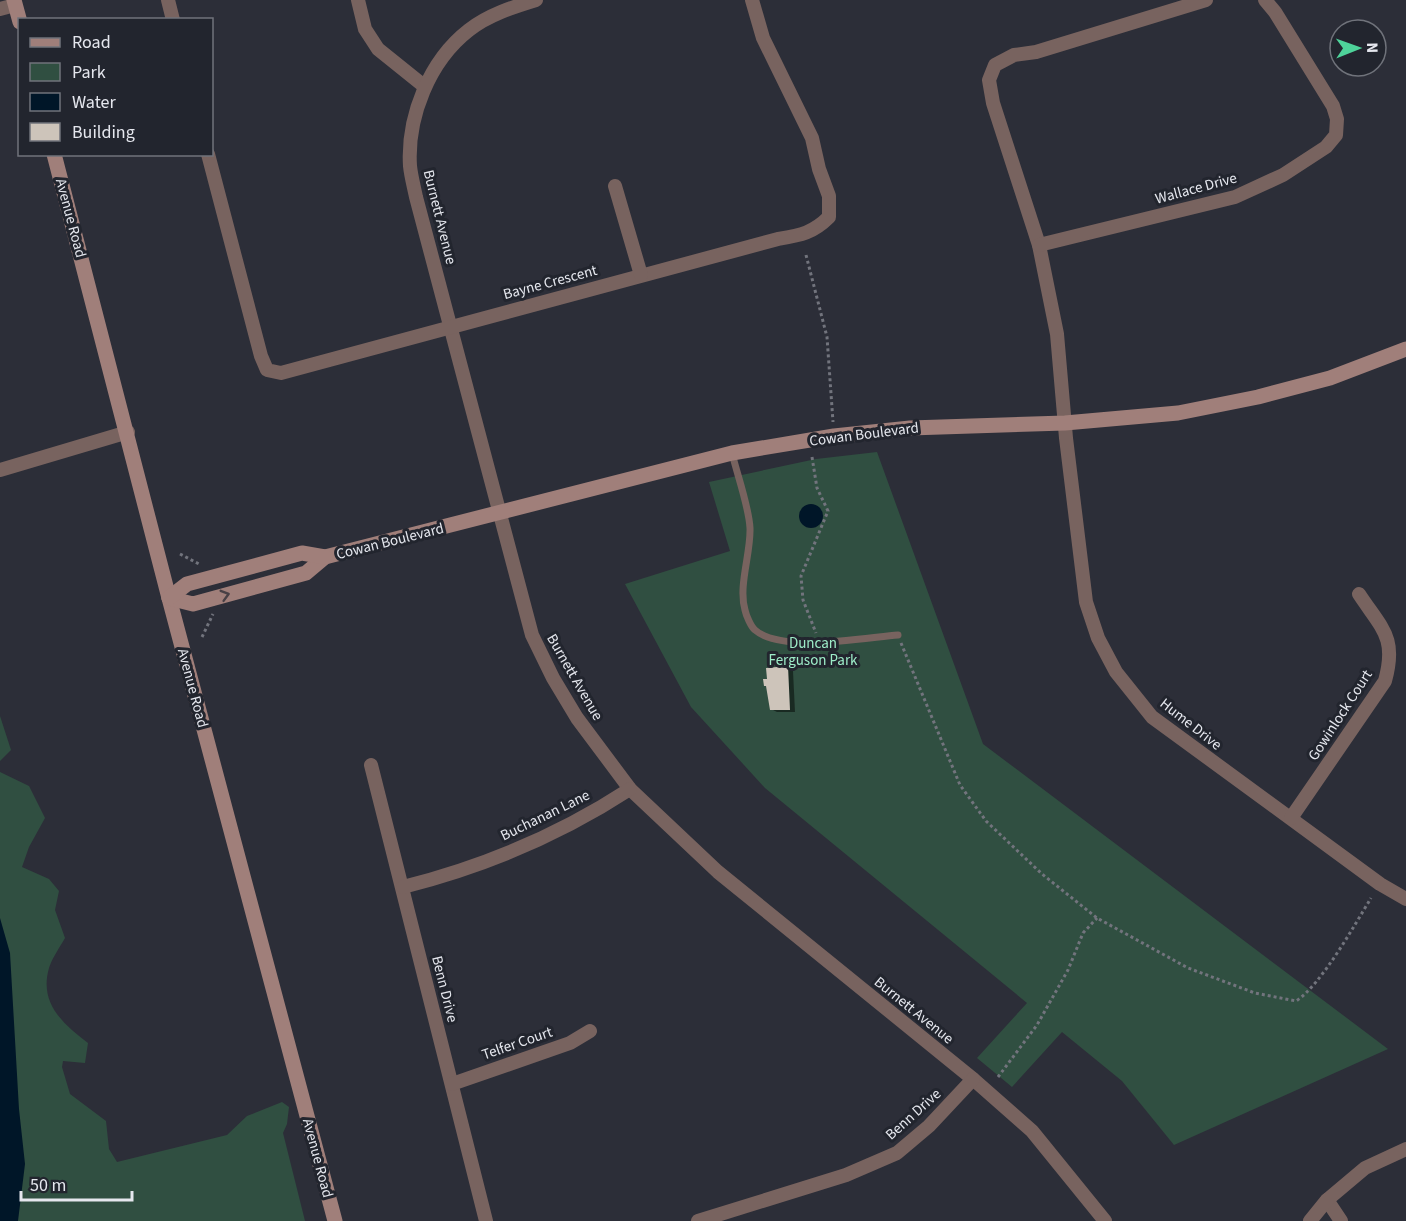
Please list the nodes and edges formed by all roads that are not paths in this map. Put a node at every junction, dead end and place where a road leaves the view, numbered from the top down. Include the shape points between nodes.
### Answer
1 (168, 0) edge
2 (358, 0) edge
3 (536, 0) edge
4 (752, 0) edge
5 (1206, 0) edge
6 (1265, 0) edge
7 (10, 5) edge
8 (172, 18) edge
9 (18, 19) edge
10 (424, 86) junction
11 (55, 156) edge
12 (209, 156) edge
13 (615, 186) dead end
14 (1039, 245) junction
15 (641, 275) junction
16 (451, 326) junction
17 (1406, 349) edge
18 (1065, 423) junction
19 (128, 432) junction
20 (732, 453) junction
21 (0, 470) edge
22 (499, 513) junction
23 (1359, 594) dead end
24 (169, 598) junction
25 (898, 634) road end
26 (371, 765) dead end
27 (630, 789) junction
28 (1291, 818) junction
29 (403, 887) junction
30 (1406, 899) edge
31 (590, 1030) dead end
32 (973, 1079) junction
33 (452, 1084) junction
34 (1406, 1149) edge
35 (1327, 1200) junction
36 (335, 1221) edge
37 (486, 1221) edge
38 (698, 1221) edge
39 (1105, 1221) edge
40 (1310, 1221) edge
41 (1341, 1221) edge

1 - 8 street
2 - 10 street via 365,29 378,49
3 - 10 street, Burnett Avenue via 505,10 469,30 445,55
4 - 15 street, Bayne Crescent via 763,38 812,138 829,196 830,217 807,232
5 - 14 street via 1036,52 1014,55 995,65 990,80 993,103
6 - 14 street, Wallace Drive via 1332,106 1337,119 1336,135 1326,147 1282,176 1235,197
7 - 9 street
10 - 16 street, Burnett Avenue via 412,132 410,166
11 - 19 street, Avenue Road
12 - 16 street, Bayne Crescent via 267,370 281,373
13 - 15 street
14 - 18 street via 1057,334
15 - 16 street, Bayne Crescent
16 - 22 street, Burnett Avenue
17 - 18 street, Cowan Boulevard via 1330,378 1258,397 1178,413
18 - 20 street, Cowan Boulevard via 910,428
18 - 28 street, Hume Drive via 1086,602 1098,638 1116,672 1152,717
19 - 21 street
19 - 24 street, Avenue Road
20 - 22 street, Cowan Boulevard
20 - 25 lane via 750,525 744,609 753,629 772,640 796,643
22 - 24 street, Cowan Boulevard via 326,558 306,573 193,604
22 - 27 street, Burnett Avenue via 532,635 577,718
23 - 28 street, Gowinlock Court via 1388,638 1390,660 1385,681
24 - 36 street, Avenue Road
26 - 29 street, Benn Drive
27 - 29 street, Buchanan Lane via 522,848
27 - 32 street, Burnett Avenue via 718,872
28 - 30 street, Hume Drive
29 - 33 street, Benn Drive
31 - 33 street, Telfer Court via 570,1042
32 - 38 street, Benn Drive via 897,1153 846,1175
32 - 39 street, Burnett Avenue via 1032,1131
33 - 37 street, Benn Drive
34 - 35 street via 1365,1168
35 - 40 street
35 - 41 street

